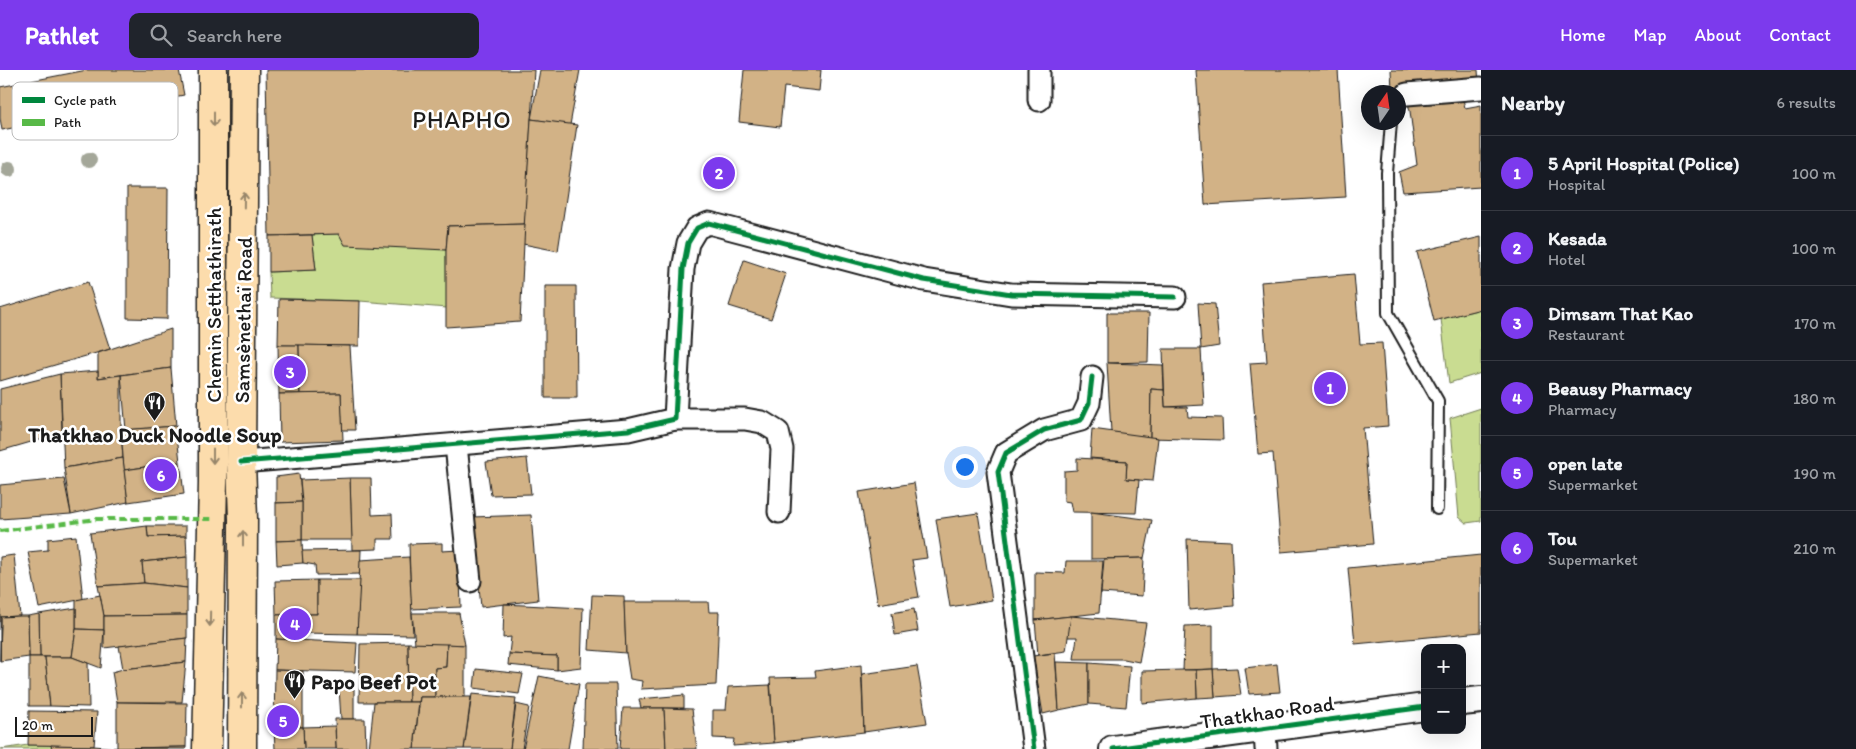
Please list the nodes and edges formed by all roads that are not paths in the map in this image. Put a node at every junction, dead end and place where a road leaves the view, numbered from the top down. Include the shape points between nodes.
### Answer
1 (213, 70) edge
2 (244, 70) edge
3 (1039, 70) edge
4 (1481, 88) edge
5 (1406, 97) edge
6 (1039, 100) dead end
7 (1390, 130) edge
8 (1175, 297) dead end
9 (1092, 377) dead end
10 (675, 419) junction
11 (456, 445) junction
12 (241, 462) junction
13 (1437, 509) dead end
14 (779, 512) dead end
15 (470, 581) dead end
16 (1481, 700) edge
17 (1466, 702) edge
18 (1421, 708) edge
19 (1265, 739) edge
20 (207, 749) edge
21 (242, 749) edge
22 (1034, 749) edge
23 (1113, 749) edge

1 -> 20 main road, Chemin Setthathirath via 213,483
12 -> 2 main road, Samsènethaï Road
3 - 6 street
4 - 5 street
7 - 13 lane via 1387,174 1388,313 1438,401
8 - 10 street via 1011,294 924,280 709,223 697,228 688,243 683,269
9 - 22 street via 1089,403 1081,420 1044,430 1006,453 998,472
10 - 11 street via 628,430
10 - 14 street via 745,419 762,422 778,432 782,449
11 - 12 street
11 - 15 street
21 -> 12 main road, Samsènethaï Road
16 - 17 street
18 - 19 street, Thatkhao Road
19 - 23 street, Thatkhao Road

